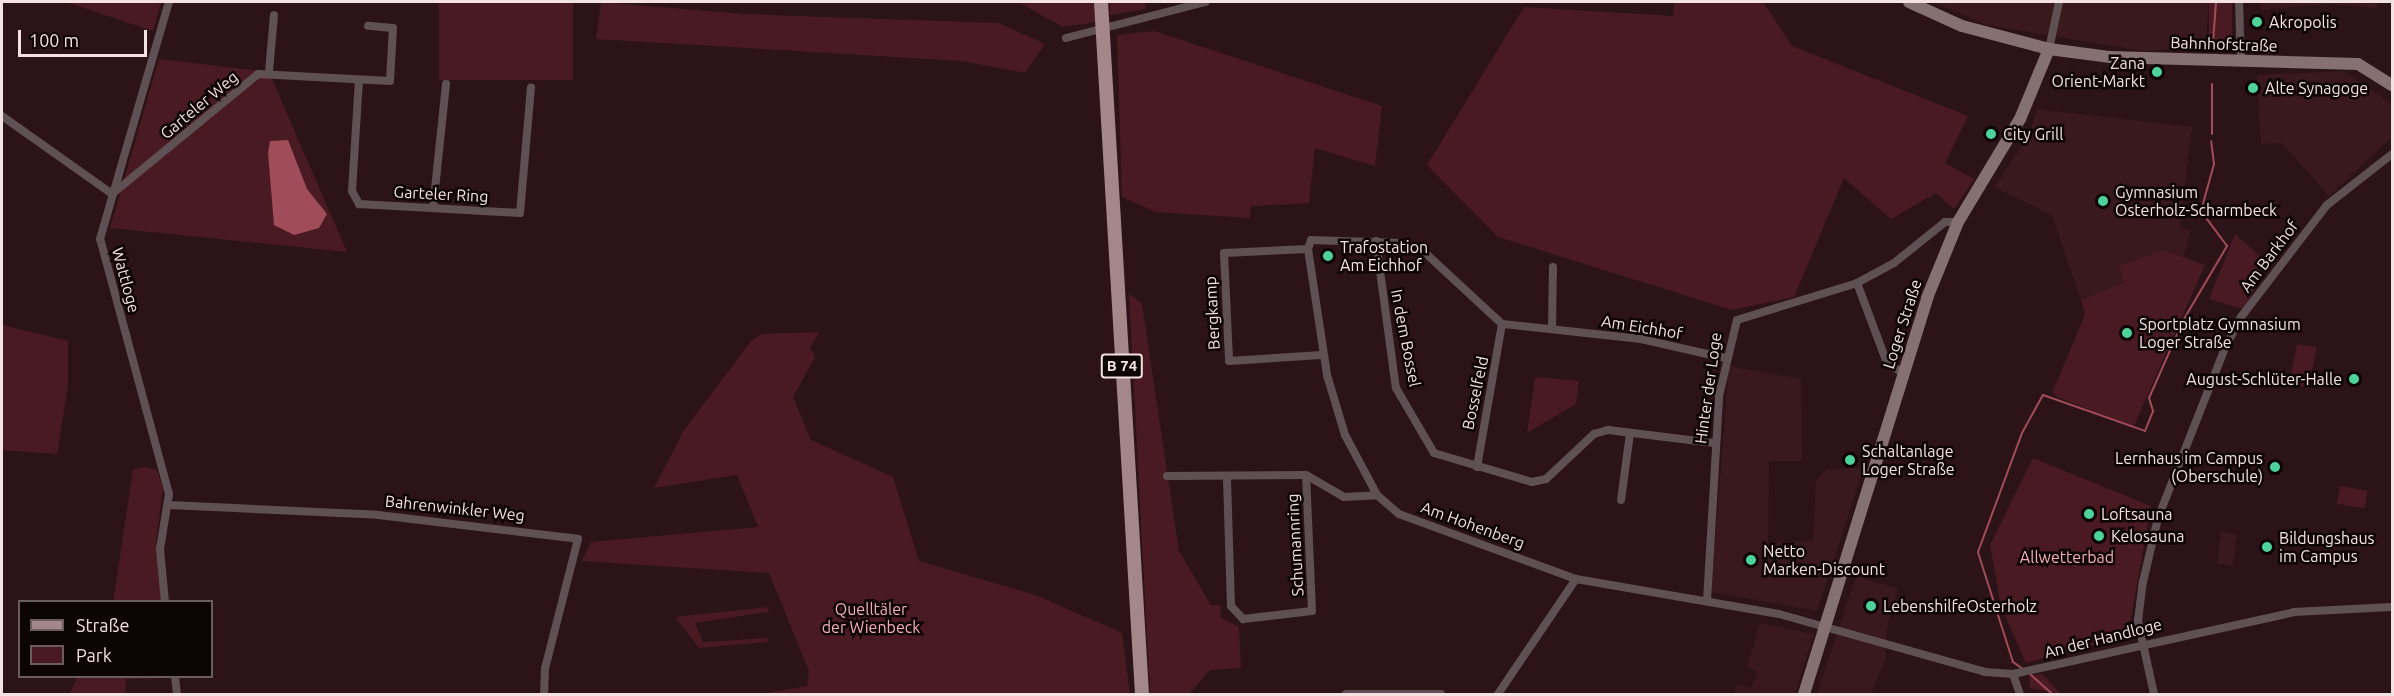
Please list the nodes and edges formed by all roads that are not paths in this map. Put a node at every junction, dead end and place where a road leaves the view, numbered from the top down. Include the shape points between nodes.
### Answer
1 (169, 2) edge
2 (1205, 2) edge
3 (1909, 2) edge
4 (2059, 2) edge
5 (2239, 2) edge
6 (1102, 8) edge
7 (274, 15) dead end
8 (368, 26) dead end
9 (1066, 38) dead end
10 (2049, 49) junction
11 (2241, 62) junction
12 (269, 72) junction
13 (359, 80) junction
14 (446, 84) dead end
15 (2392, 85) edge
16 (531, 87) dead end
17 (2, 116) edge
18 (2392, 154) edge
19 (112, 194) junction
20 (433, 208) junction
21 (1958, 222) junction
22 (1376, 241) junction
23 (1310, 245) junction
24 (1553, 267) dead end
25 (1857, 283) junction
26 (1502, 324) junction
27 (1552, 330) junction
28 (1322, 355) junction
29 (1725, 358) junction
30 (1903, 373) junction
31 (1630, 433) junction
32 (1714, 443) junction
33 (1477, 467) junction
34 (1167, 476) dead end
35 (1306, 476) junction
36 (1227, 479) junction
37 (1377, 495) junction
38 (1621, 500) dead end
39 (169, 505) junction
40 (1576, 579) junction
41 (165, 600) edge
42 (1707, 601) junction
43 (2392, 607) edge
44 (1826, 625) junction
45 (2143, 642) junction
46 (2016, 674) junction
47 (175, 678) edge
48 (177, 694) edge
49 (544, 694) edge
50 (1142, 694) edge
51 (1346, 694) edge
52 (1441, 694) edge
53 (1498, 694) edge
54 (1804, 694) edge
55 (2020, 694) edge
56 (2154, 694) edge

1 - 19 street, Wattloge
2 - 9 street
3 - 10 street, Bahnhofstraße via 1962,26
4 - 10 street
5 - 11 street
6 - 50 main road, B 74
7 - 12 street
8 - 13 street via 393,28 390,81
10 - 11 street, Bahnhofstraße
10 - 21 street, Loger Straße via 2024,111
11 - 15 street, Bahnhofstraße via 2358,64
12 - 13 street
12 - 19 street, Garteler Weg via 258,74
13 - 20 street, Garteler Ring via 352,191 359,204
14 - 20 street
16 - 20 street, Garteler Ring via 520,213
17 - 19 street
18 - 45 street, Am Barkhof via 2327,205 2241,317 2158,518 2138,621
19 - 39 street, Wattloge via 102,250
21 - 25 street, Hinter der Loge via 1945,222 1894,263
21 - 30 street, Loger Straße
22 - 23 street
22 - 26 street via 1422,250
22 - 33 street, In dem Bossel via 1396,388 1434,453
23 - 28 street, Am Hohenberg
23 - 28 street, Bergkamp via 1224,254 1229,362
24 - 27 street
25 - 29 street, Hinter der Loge via 1737,320
25 - 30 street via 1887,363
26 - 27 street, Am Eichhof
26 - 33 street, Bosselfeld
27 - 29 street, Am Eichhof via 1641,339
28 - 37 street, Am Hohenberg via 1345,435
29 - 32 street, Hinter der Loge
30 - 44 street, Loger Straße
31 - 32 street, In dem Bossel
31 - 33 street, In dem Bossel via 1594,434 1546,479 1532,482
31 - 38 street
32 - 42 street, Hinter der Loge
34 - 36 street, Schumannring
35 - 36 street, Schumannring
35 - 36 street, Schumannring via 1312,610 1243,619 1232,606
35 - 37 street, Schumannring via 1344,497
37 - 40 street, Am Hohenberg via 1399,514
39 - 41 street via 160,549
39 - 49 street, Bahrenwinkler Weg via 378,515 578,539 545,668
40 - 42 street, Am Hohenberg
40 - 53 street
42 - 44 street, Am Hohenberg
43 - 45 street, An der Handloge via 2294,612
44 - 46 street, An der Handloge via 1985,672
44 - 54 street, Loger Straße
45 - 46 street, An der Handloge
45 - 56 street, Am Barkhof
46 - 55 street
47 - 48 street
51 - 52 street

